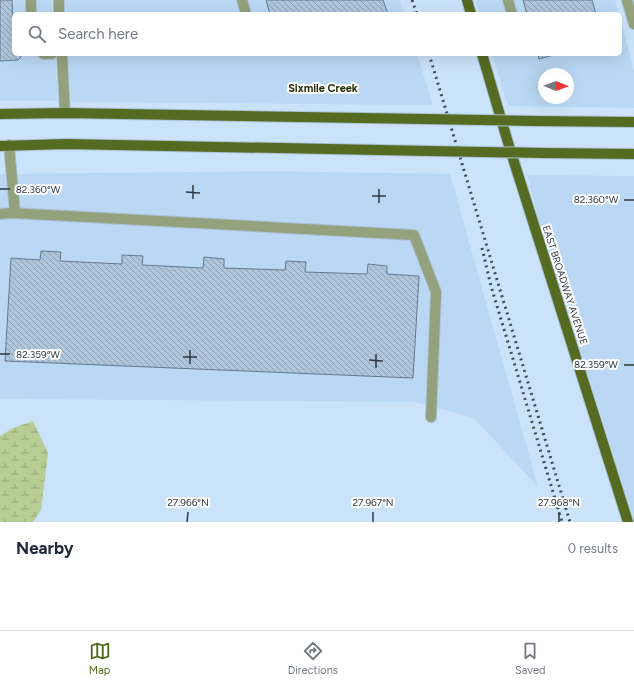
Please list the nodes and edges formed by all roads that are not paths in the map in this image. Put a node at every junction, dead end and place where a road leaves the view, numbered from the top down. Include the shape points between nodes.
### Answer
1 (30, 0) edge
2 (59, 0) edge
3 (242, 0) edge
4 (467, 0) edge
5 (508, 0) edge
6 (627, 0) edge
7 (31, 12) edge
8 (59, 12) edge
9 (245, 12) edge
10 (470, 12) edge
11 (511, 12) edge
12 (634, 24) edge
13 (62, 56) edge
14 (483, 56) edge
15 (65, 113) junction
16 (0, 114) edge
17 (634, 122) edge
18 (4, 146) edge
19 (634, 154) edge
20 (15, 213) junction
21 (0, 214) edge
22 (431, 417) dead end
23 (630, 521) edge

1 - 7 street
2 - 8 street
3 - 9 street
4 - 10 main road
5 - 11 street
6 - 12 street
13 - 15 street
14 - 23 main road, EAST BROADWAY AVENUE via 511,153
15 - 16 main road
15 - 17 main road, bridge
18 - 19 main road, bridge via 66,144
18 - 20 street
20 - 21 street
20 - 22 street via 414,235 436,292

